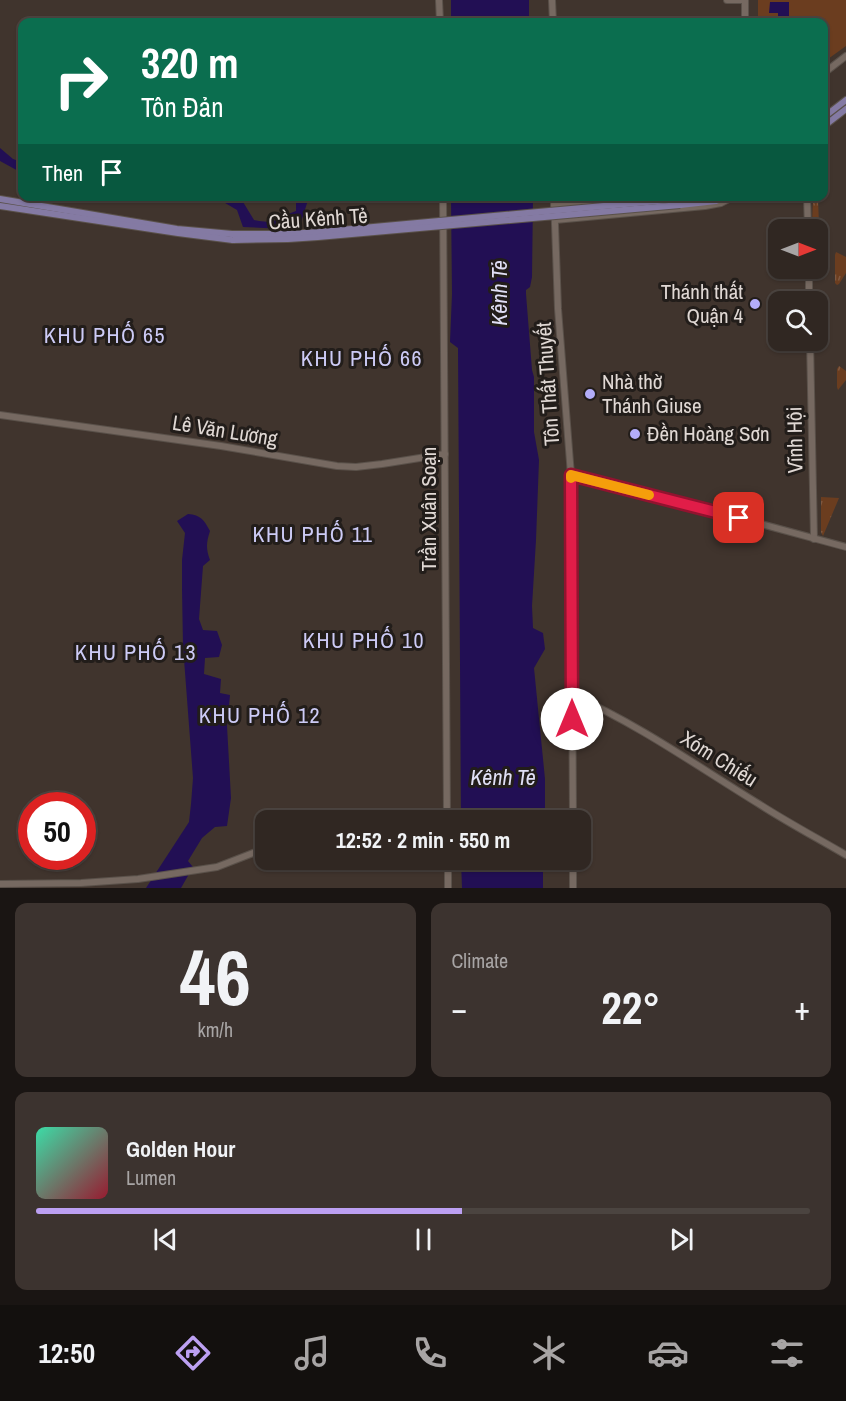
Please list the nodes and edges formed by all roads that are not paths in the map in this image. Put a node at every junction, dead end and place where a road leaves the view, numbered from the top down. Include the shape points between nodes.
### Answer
1 (439, 0) edge
2 (552, 0) edge
3 (727, 0) edge
4 (745, 0) edge
5 (440, 18) edge
6 (552, 18) edge
7 (745, 18) edge
8 (846, 56) edge
9 (828, 70) edge
10 (846, 100) edge
11 (846, 109) edge
12 (828, 114) edge
13 (828, 123) edge
14 (0, 199) edge
15 (443, 201) edge
16 (554, 201) edge
17 (605, 201) edge
18 (649, 201) edge
19 (716, 201) edge
20 (725, 201) edge
21 (807, 201) edge
22 (594, 202) junction
23 (554, 205) junction
24 (0, 206) edge
25 (595, 216) junction
26 (808, 219) edge
27 (555, 220) junction
28 (233, 237) junction
29 (810, 351) edge
30 (0, 415) edge
31 (445, 454) junction
32 (571, 475) junction
33 (814, 539) junction
34 (846, 548) edge
35 (572, 695) junction
36 (447, 810) edge
37 (573, 810) edge
38 (255, 852) edge
39 (846, 855) edge
40 (448, 870) edge
41 (573, 870) edge
42 (0, 884) edge
43 (448, 888) edge
44 (573, 888) edge

1 - 5 street
2 - 6 street
3 - 4 street
4 - 7 street
8 - 9 street
10 - 12 main road
11 - 13 main road
14 - 28 main road
15 - 31 street, Trần Xuân Soạn
16 - 23 street, Tôn Thất Thuyết
17 - 22 street
18 - 28 main road, Cầu Kênh Tẻ, bridge
19 - 28 main road, Cầu Kênh Tẻ, bridge via 288,240
20 - 25 street
21 - 26 street
22 - 23 street
22 - 25 street
23 - 27 street, Tôn Thất Thuyết
24 - 28 main road via 178,233
25 - 27 street
27 - 32 street, Tôn Thất Thuyết
29 - 33 street, Vĩnh Hội
30 - 31 street, Lê Văn Lương via 337,466 356,467
31 - 36 street, Trần Xuân Soạn
32 - 33 street
32 - 35 street, Tôn Thất Thuyết
33 - 34 street
35 - 37 street, Tôn Thất Thuyết
35 - 39 street, Xóm Chiếu via 661,742
38 - 42 street via 217,867 138,879
40 - 43 street
41 - 44 street

